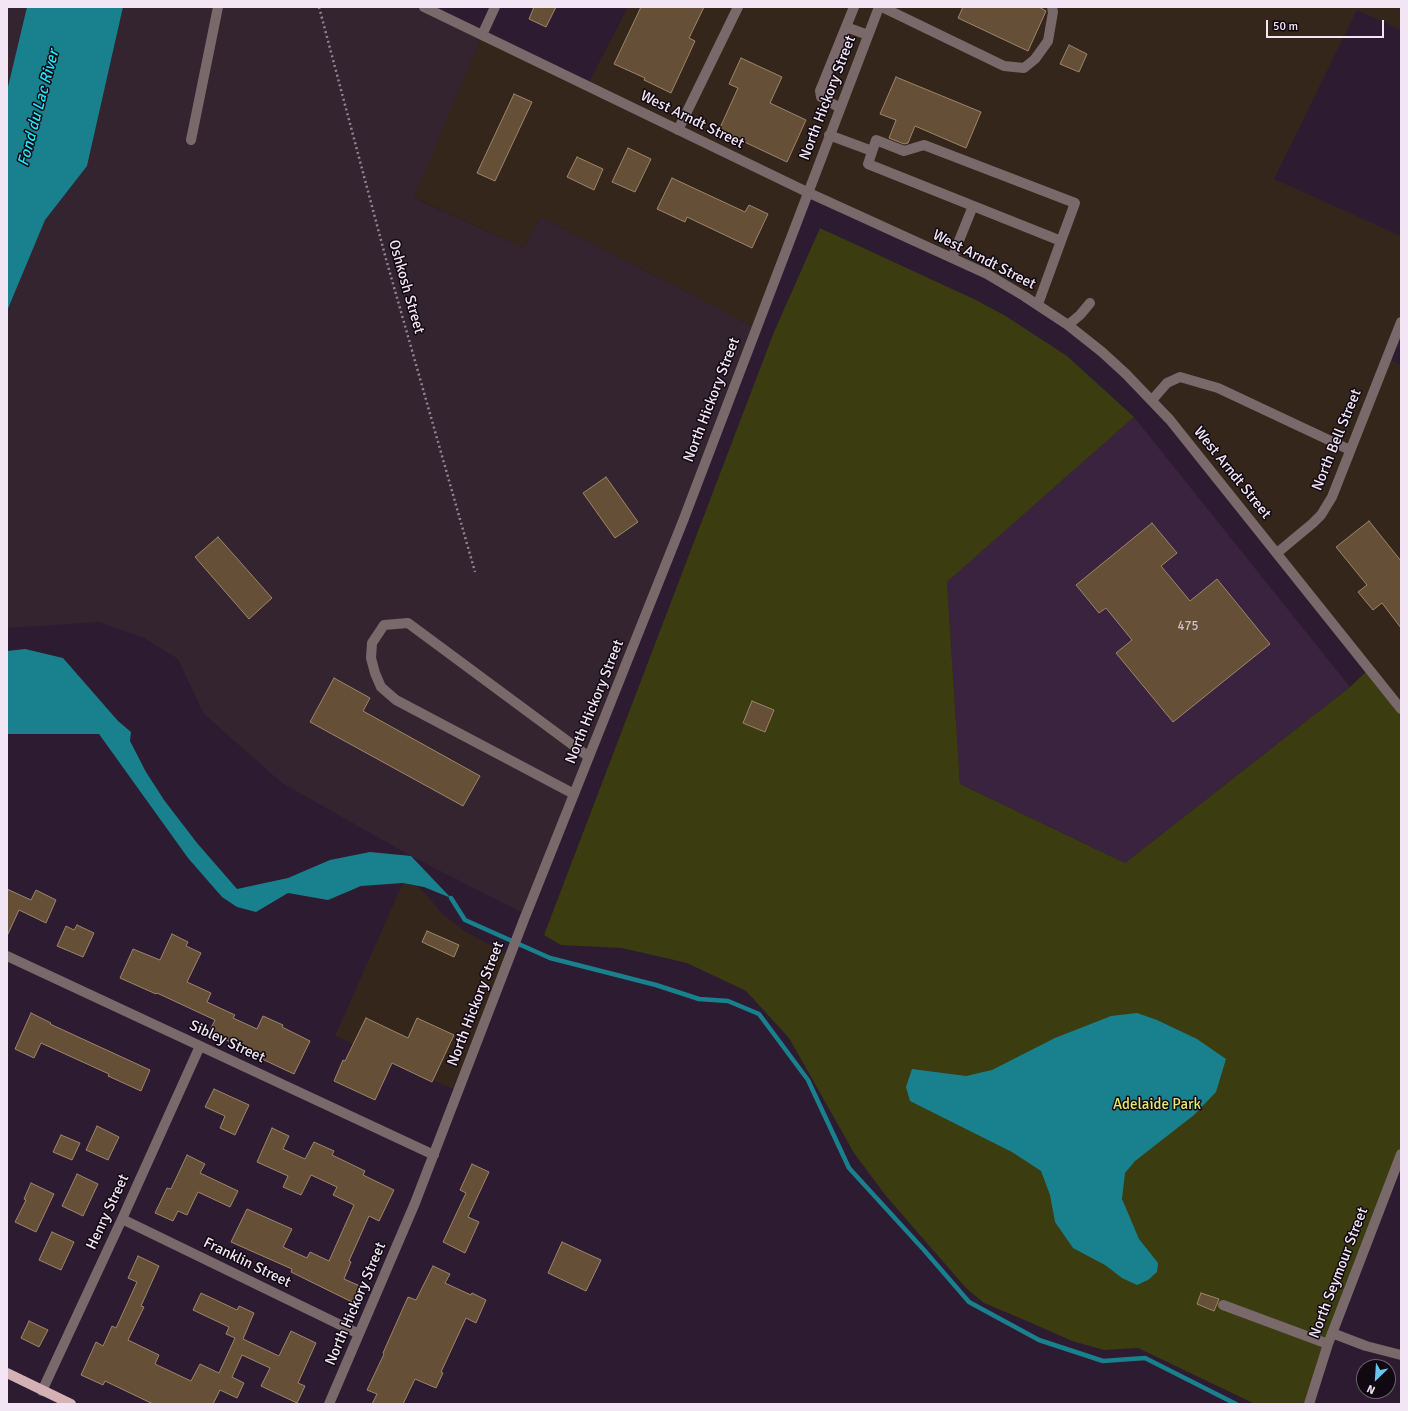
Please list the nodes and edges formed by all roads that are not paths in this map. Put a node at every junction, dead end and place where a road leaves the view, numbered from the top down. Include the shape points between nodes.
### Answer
1 (218, 7) edge
2 (424, 7) edge
3 (495, 7) edge
4 (738, 7) edge
5 (854, 7) edge
6 (881, 7) edge
7 (1052, 7) edge
8 (846, 27) junction
9 (482, 35) junction
10 (868, 35) junction
11 (840, 108) junction
12 (678, 130) junction
13 (830, 135) junction
14 (192, 140) dead end
15 (872, 151) junction
16 (807, 192) junction
17 (973, 206) junction
18 (1061, 241) junction
19 (952, 258) junction
20 (1090, 303) dead end
21 (1038, 304) junction
22 (1401, 322) edge
23 (1068, 325) junction
24 (1152, 400) junction
25 (1350, 450) junction
26 (1277, 553) junction
27 (1401, 709) edge
28 (589, 757) junction
29 (574, 794) junction
30 (7, 956) edge
31 (200, 1046) junction
32 (1401, 1154) edge
33 (434, 1155) junction
34 (122, 1219) junction
35 (1223, 1305) dead end
36 (1332, 1333) junction
37 (359, 1334) junction
38 (1328, 1344) junction
39 (1401, 1355) edge
40 (7, 1373) edge
41 (42, 1391) junction
42 (71, 1404) edge
43 (328, 1404) edge
44 (1309, 1404) edge

1 - 14 street
2 - 9 street, West Arndt Street
3 - 9 street
4 - 12 street
5 - 8 street
6 - 7 street via 1004,66 1024,68 1035,59 1048,41
6 - 10 street, North Hickory Street
8 - 10 street
8 - 11 street via 820,91 821,97
9 - 12 street, West Arndt Street
10 - 11 street, North Hickory Street
11 - 13 street, North Hickory Street
12 - 16 street, West Arndt Street
13 - 15 street
13 - 16 street, North Hickory Street
15 - 17 street via 868,164
15 - 18 street via 876,140 904,151 924,145 1075,203
16 - 19 street, West Arndt Street
16 - 28 street, North Hickory Street via 683,521
17 - 18 street
17 - 19 street
18 - 21 street
19 - 21 street, West Arndt Street
20 - 23 street
21 - 23 street, West Arndt Street
22 - 25 street, North Bell Street
23 - 24 street, West Arndt Street via 1102,352
24 - 25 street via 1167,383 1180,377 1218,388
24 - 26 street, West Arndt Street
25 - 26 street, North Bell Street via 1332,497 1321,515
26 - 27 street, West Arndt Street
28 - 29 street, North Hickory Street
28 - 29 street via 408,623 384,625 372,642 371,658 375,673 381,687 396,700
29 - 33 street, North Hickory Street
30 - 31 street, Sibley Street
31 - 33 street, Sibley Street
31 - 34 street, Henry Street
32 - 36 street, North Seymour Street
33 - 37 street, North Hickory Street
34 - 37 street, Franklin Street
34 - 41 street, Henry Street
35 - 38 street
36 - 38 street, North Seymour Street
36 - 39 street via 1366,1346
37 - 43 street, North Hickory Street
38 - 44 street, North Seymour Street
40 - 41 main road
41 - 42 main road

